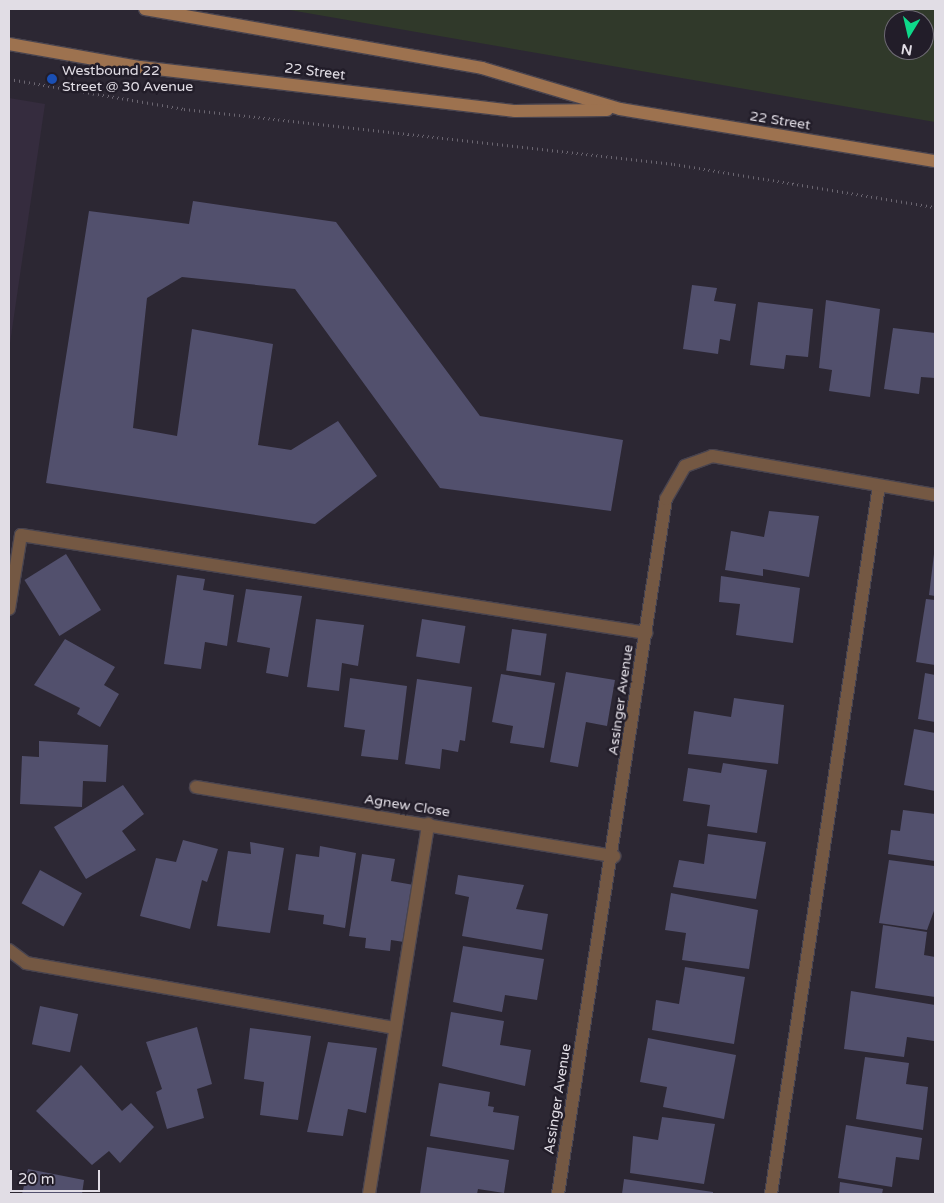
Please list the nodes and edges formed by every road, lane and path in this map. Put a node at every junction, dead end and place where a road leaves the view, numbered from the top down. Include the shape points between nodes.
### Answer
1 (145, 9) edge
2 (9, 44) edge
3 (9, 80) edge
4 (620, 109) junction
5 (935, 161) edge
6 (935, 207) edge
7 (879, 486) junction
8 (935, 495) edge
9 (9, 609) edge
10 (646, 633) junction
11 (196, 787) dead end
12 (428, 824) junction
13 (614, 856) junction
14 (9, 954) edge
15 (395, 1028) junction
16 (369, 1194) edge
17 (558, 1194) edge
18 (771, 1194) edge

1 - 4 main road, 22 Street via 482,68
2 - 4 main road, 22 Street via 140,67 515,111
3 - 6 path via 184,109 674,164
4 - 5 main road, 22 Street
7 - 8 street, Assinger Avenue
7 - 10 street, Assinger Avenue via 746,459 712,456 684,466 666,499
7 - 18 street
9 - 10 street via 21,535
10 - 13 street, Assinger Avenue
11 - 12 street, Agnew Close
12 - 13 street, Agnew Close
12 - 15 street
13 - 17 street, Assinger Avenue
14 - 15 street via 26,963
15 - 16 street

